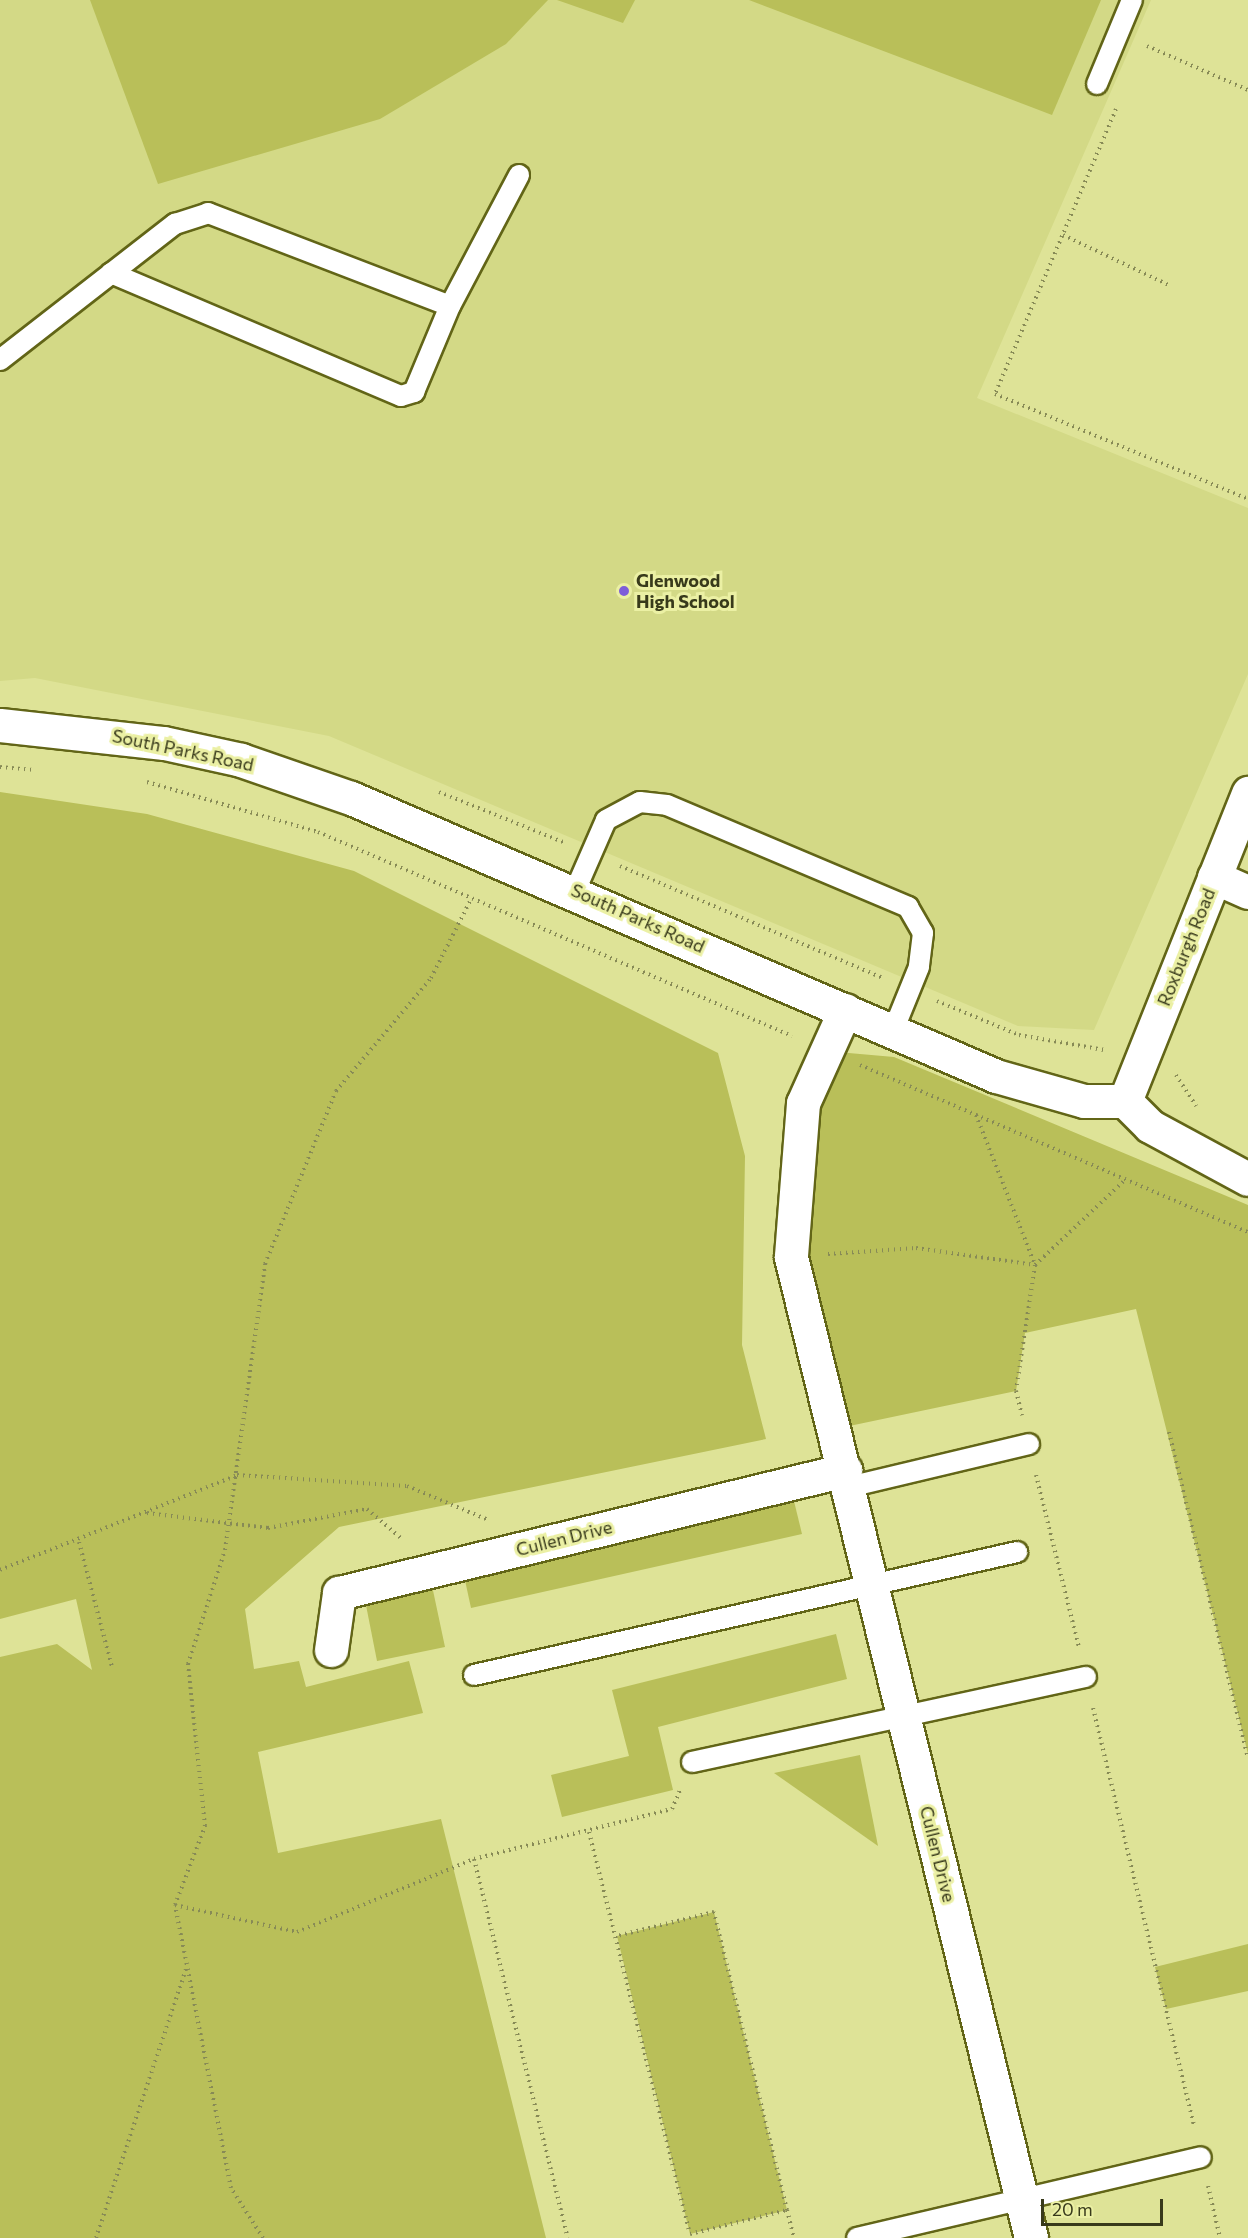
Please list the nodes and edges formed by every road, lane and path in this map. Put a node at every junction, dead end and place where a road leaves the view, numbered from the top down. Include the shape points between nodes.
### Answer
1 (1132, 0) edge
2 (1147, 35) dead end
3 (1143, 44) junction
4 (1139, 55) dead end
5 (1097, 84) dead end
6 (1248, 90) edge
7 (1121, 97) dead end
8 (519, 175) dead end
9 (1063, 235) junction
10 (111, 273) junction
11 (1169, 285) dead end
12 (450, 306) junction
13 (0, 360) edge
14 (1248, 499) edge
15 (0, 725) edge
16 (0, 767) edge
17 (47, 771) dead end
18 (140, 780) dead end
19 (1248, 793) edge
20 (1214, 877) junction
21 (575, 891) junction
22 (1248, 892) edge
23 (471, 899) junction
24 (844, 1010) junction
25 (893, 1031) junction
26 (826, 1051) junction
27 (1125, 1101) junction
28 (975, 1114) junction
29 (1126, 1179) junction
30 (1248, 1179) edge
31 (1248, 1232) edge
32 (791, 1257) junction
33 (1035, 1265) junction
34 (1169, 1432) dead end
35 (1029, 1444) junction
36 (237, 1475) junction
37 (847, 1478) junction
38 (147, 1513) junction
39 (492, 1521) dead end
40 (230, 1523) junction
41 (79, 1542) junction
42 (1017, 1552) dead end
43 (436, 1569) junction
44 (0, 1570) edge
45 (874, 1584) junction
46 (331, 1650) dead end
47 (112, 1667) dead end
48 (474, 1675) dead end
49 (1086, 1677) junction
50 (905, 1716) junction
51 (1248, 1759) edge
52 (692, 1762) joint
53 (590, 1832) junction
54 (474, 1858) junction
55 (175, 1905) junction
56 (616, 1936) junction
57 (187, 1965) junction
58 (1201, 2157) junction
59 (1021, 2199) junction
60 (787, 2210) junction
61 (96, 2238) edge
62 (263, 2238) edge
63 (568, 2238) edge
64 (794, 2238) edge
65 (857, 2238) edge
66 (1031, 2238) edge
67 (1220, 2238) edge

1 - 5 lane
2 - 3 path
3 - 4 path
3 - 6 path
7 - 9 path
8 - 12 lane
9 - 11 path
9 - 14 path via 994,394
10 - 12 lane via 175,224 208,213
10 - 12 lane via 401,396 414,392
10 - 13 lane
15 - 21 street, South Parks Road via 76,729 241,760 351,798
16 - 17 path
18 - 23 path via 318,832
19 - 20 street, Roxburgh Road
20 - 22 street
20 - 27 street, Roxburgh Road
21 - 24 street, South Parks Road
21 - 25 lane via 606,820 640,802 667,805 908,908 923,933 919,967
23 - 26 path
23 - 36 path via 431,978 336,1091 265,1264
24 - 25 street, South Parks Road
24 - 26 street, Cullen Drive
25 - 27 street, South Parks Road via 1040,1092 1084,1101
26 - 28 path
26 - 32 street, Cullen Drive via 803,1104
27 - 30 street via 1150,1126
28 - 29 path
28 - 33 path
29 - 31 path
29 - 33 path
32 - 33 path via 916,1248
32 - 37 street, Cullen Drive
33 - 35 path via 1016,1391
34 - 51 path
35 - 37 lane
35 - 49 path
36 - 38 path
36 - 39 path via 407,1486
36 - 40 path
37 - 43 street, Cullen Drive
37 - 45 street, Cullen Drive
38 - 40 path
38 - 41 path
40 - 43 path via 268,1528 368,1509
40 - 55 path via 188,1664 205,1826
41 - 44 path
41 - 47 path
42 - 45 lane
43 - 46 street, Cullen Drive via 339,1593
45 - 48 lane
45 - 50 street, Cullen Drive
49 - 50 lane
49 - 58 path
50 - 52 lane
50 - 59 street, Cullen Drive
52 - 53 path via 672,1809
53 - 54 path
53 - 56 path
54 - 55 path via 297,1932
54 - 63 path
55 - 57 path
56 - 60 path via 690,2234
56 - 60 path via 714,1912
57 - 61 path
57 - 62 path via 231,2188
58 - 59 lane
58 - 67 path
59 - 65 lane
59 - 66 street, Cullen Drive
60 - 64 path

